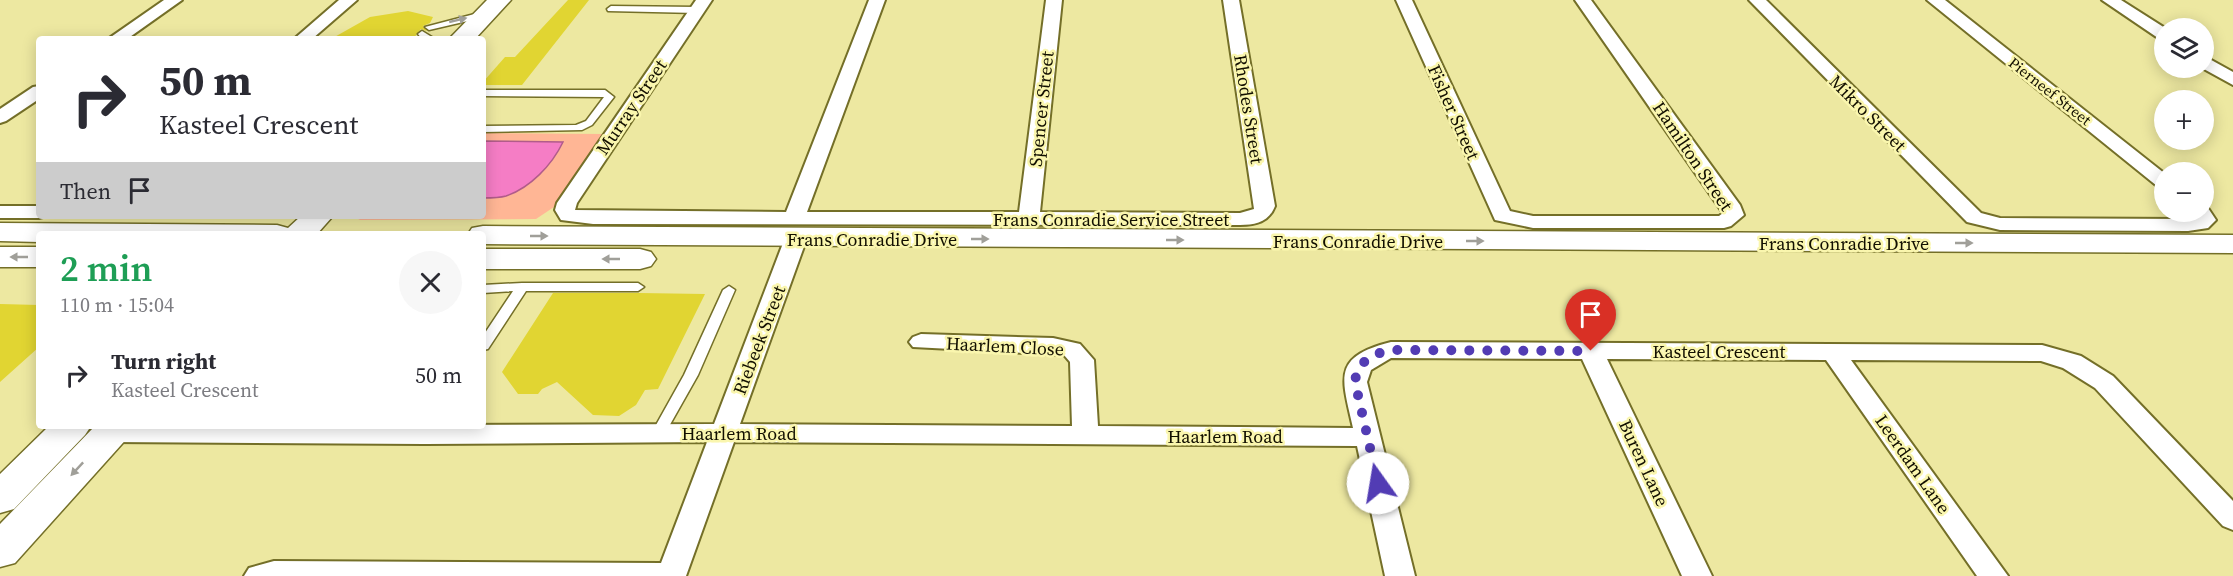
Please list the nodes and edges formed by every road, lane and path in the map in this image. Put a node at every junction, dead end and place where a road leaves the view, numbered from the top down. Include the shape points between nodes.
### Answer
1 (174, 0) edge
2 (349, 0) edge
3 (520, 0) edge
4 (878, 0) edge
5 (1054, 0) edge
6 (1231, 0) edge
7 (1404, 0) edge
8 (1583, 0) edge
9 (1757, 0) edge
10 (1935, 0) edge
11 (2110, 0) edge
12 (701, 5) edge
13 (494, 7) edge
14 (611, 9) dead end
15 (2154, 29) edge
16 (120, 36) edge
17 (306, 36) edge
18 (429, 36) edge
19 (464, 36) edge
20 (486, 36) edge
21 (2214, 68) edge
22 (2233, 80) edge
23 (36, 93) edge
24 (486, 93) edge
25 (0, 117) edge
26 (486, 129) edge
27 (2154, 174) edge
28 (0, 212) edge
29 (36, 212) edge
30 (568, 216) joint
31 (1259, 216) joint
32 (1029, 218) junction
33 (279, 219) edge
34 (315, 219) edge
35 (1509, 219) joint
36 (2204, 222) edge
37 (266, 231) edge
38 (303, 231) edge
39 (0, 232) edge
40 (36, 232) edge
41 (486, 235) edge
42 (793, 239) junction
43 (2233, 244) edge
44 (0, 257) edge
45 (36, 257) edge
46 (486, 258) edge
47 (2233, 266) edge
48 (522, 287) junction
49 (638, 287) dead end
50 (486, 289) edge
51 (729, 290) dead end
52 (486, 341) edge
53 (921, 342) dead end
54 (1591, 351) junction
55 (1833, 352) junction
56 (69, 429) edge
57 (114, 429) edge
58 (329, 430) edge
59 (428, 430) edge
60 (723, 433) junction
61 (658, 434) junction
62 (1085, 435) junction
63 (1368, 437) junction
64 (0, 498) edge
65 (2233, 519) edge
66 (0, 551) edge
67 (671, 575) edge
68 (259, 576) edge
69 (1400, 576) edge
70 (1697, 576) edge
71 (1993, 576) edge

1 - 16 street
2 - 17 street
3 - 20 main road
4 - 42 street, Riebeek Street
5 - 32 street, Spencer Street
6 - 31 street, Rhodes Street via 1265,206
7 - 35 street, Fisher Street via 1498,210
8 - 35 street, Hamilton Street via 1734,215 1724,222
9 - 36 street, Mikro Street via 1974,218 2001,224
10 - 27 street, Pierneef Street
11 - 15 street
12 - 14 lane
12 - 30 street, Murray Street via 567,203
18 -> 13 lane via 425,30
13 - 19 main road
21 - 22 street
23 - 25 street
24 - 26 lane via 609,96 589,123 578,128
28 - 29 street
30 - 42 street, Frans Conradie Service Street
31 - 32 street, Frans Conradie Service Street
32 - 42 street, Frans Conradie Service Street
33 - 37 main road
34 - 38 main road
39 - 40 main road
41 -> 42 main road, Frans Conradie Drive
42 -> 43 main road, Frans Conradie Drive
42 -> 46 main road, Frans Conradie Drive
42 - 47 main road, Frans Conradie Drive
42 - 60 street, Riebeek Street
45 -> 44 main road
48 - 49 lane
48 - 50 lane
48 - 52 lane
51 - 61 lane via 691,375
53 - 62 street, Haarlem Close via 1072,349 1082,360
54 - 55 street, Kasteel Crescent
54 - 63 street, Kasteel Crescent via 1381,352 1366,360 1356,374
54 - 70 street, Buren Lane
55 - 65 street, Kasteel Crescent via 2028,352 2072,362 2104,382
55 - 71 street, Leerdam Lane
56 - 64 main road
57 - 58 street, Haarlem Road
57 -> 66 main road
58 - 59 street, Haarlem Road
59 - 61 street, Haarlem Road
60 - 61 street, Haarlem Road
60 - 62 street, Haarlem Road
60 - 67 street, Riebeek Street
62 - 63 street, Haarlem Road
63 - 69 street, Kasteel Crescent
67 - 68 street

